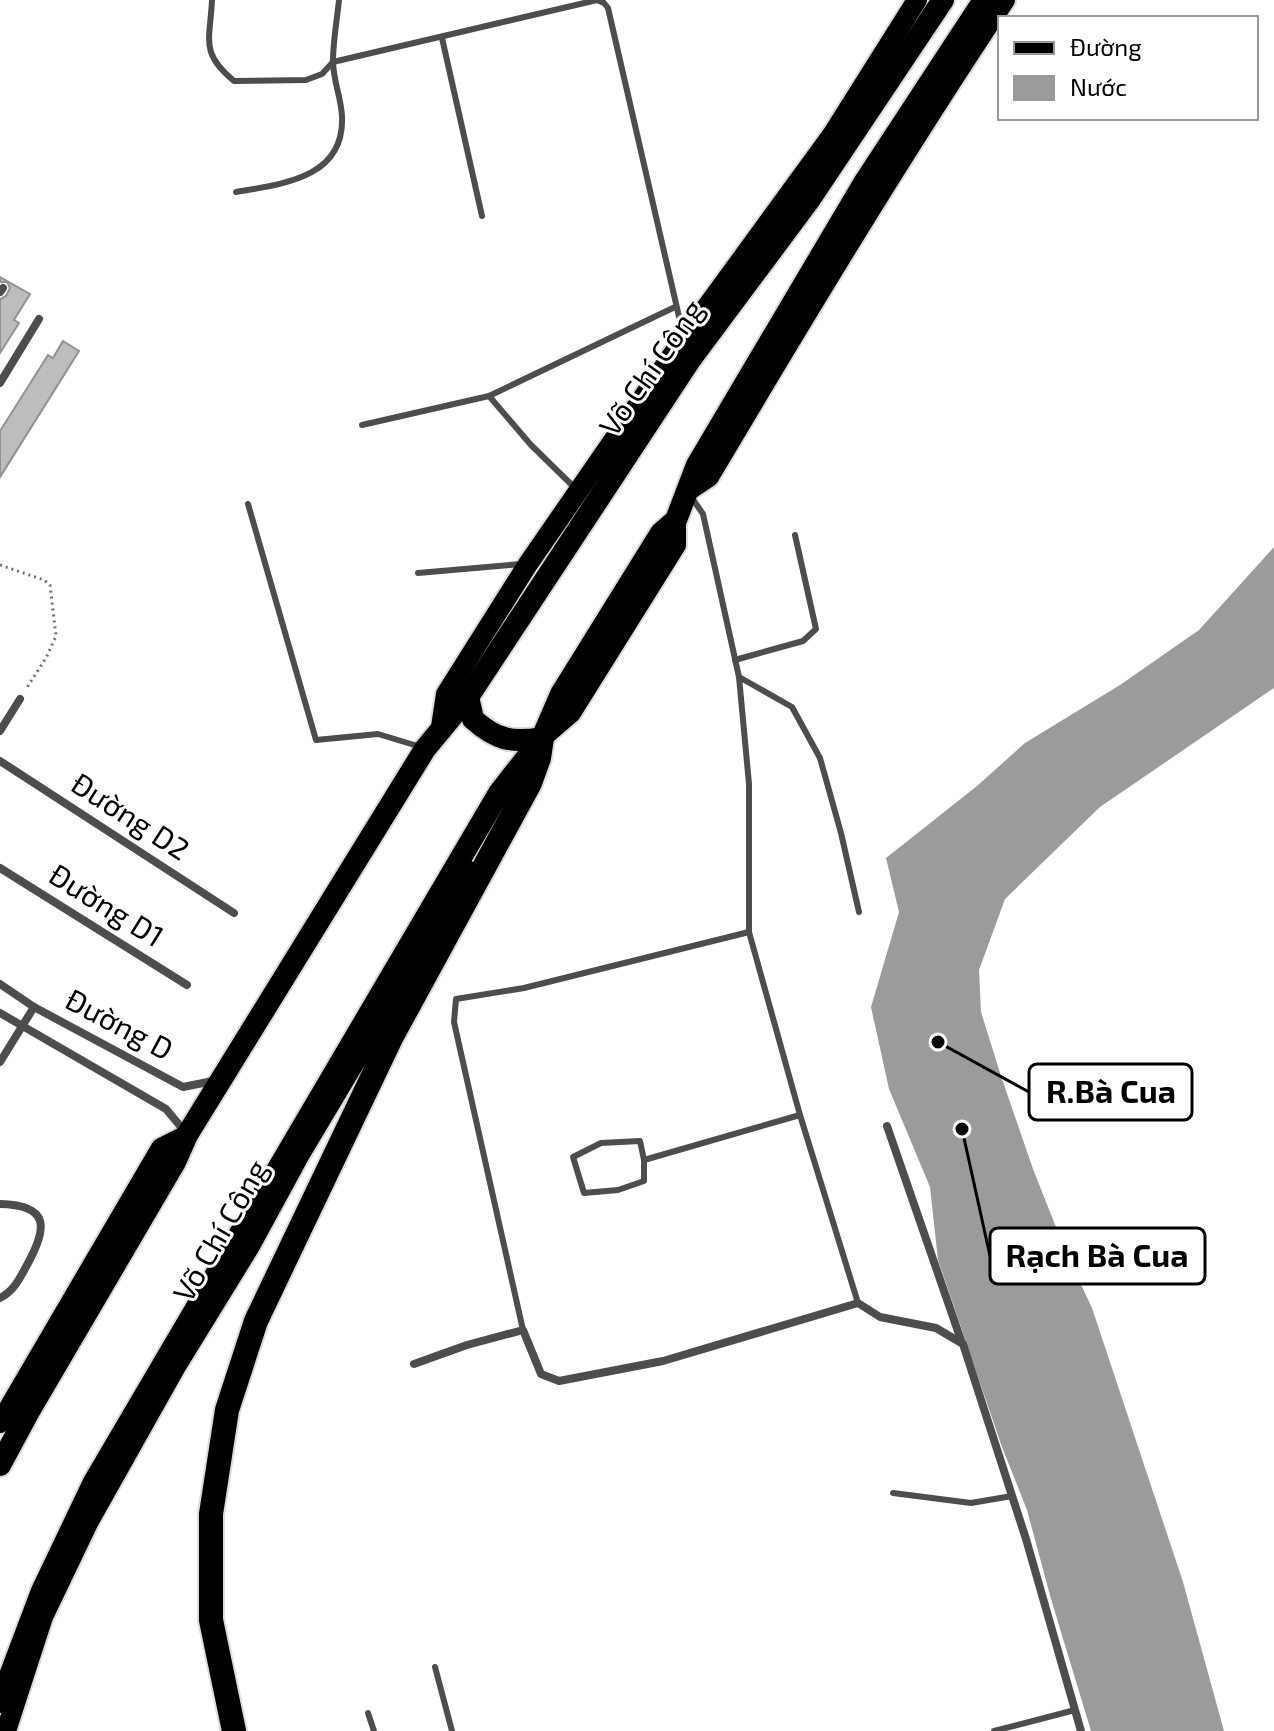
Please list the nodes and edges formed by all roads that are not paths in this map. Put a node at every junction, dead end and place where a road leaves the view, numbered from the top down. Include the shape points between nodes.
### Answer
1 (212, 0) edge
2 (339, 0) edge
3 (917, 0) edge
4 (943, 0) edge
5 (984, 0) edge
6 (1005, 0) edge
7 (604, 1) edge
8 (442, 38) junction
9 (904, 39) junction
10 (963, 49) junction
11 (333, 62) junction
12 (236, 192) dead end
13 (482, 216) dead end
14 (675, 307) junction
15 (39, 319) dead end
16 (684, 338) junction
17 (690, 360) junction
18 (0, 383) edge
19 (489, 396) junction
20 (362, 425) dead end
21 (688, 491) junction
22 (586, 499) junction
23 (248, 504) dead end
24 (795, 535) dead end
25 (538, 570) junction
26 (418, 573) dead end
27 (735, 660) junction
28 (739, 677) junction
29 (468, 697) junction
30 (20, 699) road end
31 (441, 727) junction
32 (0, 731) edge
33 (542, 738) junction
34 (425, 749) junction
35 (0, 761) edge
36 (513, 775) junction
37 (0, 868) edge
38 (859, 912) dead end
39 (234, 913) dead end
40 (749, 932) junction
41 (0, 984) edge
42 (187, 985) dead end
43 (34, 1007) junction
44 (0, 1013) edge
45 (23, 1027) junction
46 (0, 1062) edge
47 (221, 1078) junction
48 (800, 1115) junction
49 (887, 1126) dead end
50 (187, 1135) junction
51 (644, 1160) junction
52 (0, 1204) edge
53 (0, 1298) edge
54 (858, 1303) junction
55 (523, 1330) junction
56 (963, 1344) junction
57 (414, 1364) dead end
58 (19, 1408) junction
59 (0, 1423) edge
60 (0, 1465) edge
61 (893, 1493) dead end
62 (1012, 1496) junction
63 (435, 1667) dead end
64 (0, 1702) edge
65 (1075, 1710) junction
66 (368, 1713) dead end
67 (6, 1731) edge
68 (234, 1731) edge
69 (374, 1731) edge
70 (452, 1731) edge
71 (994, 1731) edge
72 (1081, 1731) edge

1 - 11 lane via 209,50 216,66 234,81 306,80
2 - 11 lane
3 - 9 main road
4 - 9 highway
5 - 10 highway, Võ Chí Công
6 - 10 main road
7 - 8 lane
7 - 14 lane
8 - 11 lane
8 - 13 lane
9 - 16 main road, Võ Chí Công
9 - 17 highway, Võ Chí Công via 810,199
10 - 21 highway, Võ Chí Công via 864,183 697,465
11 - 12 lane via 342,116 330,160 282,184
14 - 16 lane
14 - 19 lane
15 - 18 street
16 - 17 lane
16 - 22 main road, Võ Chí Công
17 - 22 highway, Võ Chí Công
19 - 20 lane
19 - 22 lane
21 - 27 lane via 703,514
21 - 33 highway, Võ Chí Công via 676,520 661,533 561,694
22 - 25 highway, Võ Chí Công
23 - 34 lane via 316,740 378,734
24 - 27 lane via 816,629 803,641
25 - 26 lane
25 - 29 highway, Võ Chí Công
25 - 31 main road, Võ Chí Công via 446,694
27 - 28 lane
28 - 38 lane via 792,707 820,758
28 - 40 lane via 749,784
29 - 31 highway, Võ Chí Công
29 - 33 highway via 473,719 495,735 508,740
30 - 32 street
31 - 34 highway, Võ Chí Công
31 - 36 highway via 488,742 507,758
33 - 36 highway, Võ Chí Công
33 - 68 highway via 530,783 391,1038 256,1321 227,1410 211,1514 211,1620
34 - 47 highway, Võ Chí Công
35 - 39 street, Đường D2
36 - 64 highway, Võ Chí Công via 94,1482 42,1591
36 - 67 main road, Võ Chí Công via 509,803 89,1521 43,1617
37 - 42 street, Đường D1
40 - 48 lane
40 - 55 lane via 524,988 456,999 454,1022
41 - 43 street, Đường D
43 - 45 street
43 - 47 street, Đường D via 183,1087
44 - 45 street, Đường D
45 - 46 street
45 - 50 street, Đường D via 166,1109
47 - 50 highway, Võ Chí Công
48 - 51 lane
48 - 54 lane
49 - 56 street
50 - 58 highway, Võ Chí Công
51 - 51 lane via 644,1181 584,1193 573,1157 601,1143 640,1141
52 - 53 street via 19,1204 33,1212 42,1223 42,1235 15,1286
54 - 55 street via 663,1361 559,1381 541,1374
54 - 56 street via 880,1317 936,1328
55 - 57 street
56 - 62 street
58 - 59 main road, Võ Chí Công
58 - 60 highway, Võ Chí Công
61 - 62 lane via 971,1503
62 - 65 street
63 - 70 lane
65 - 71 lane
65 - 72 street
66 - 69 lane

